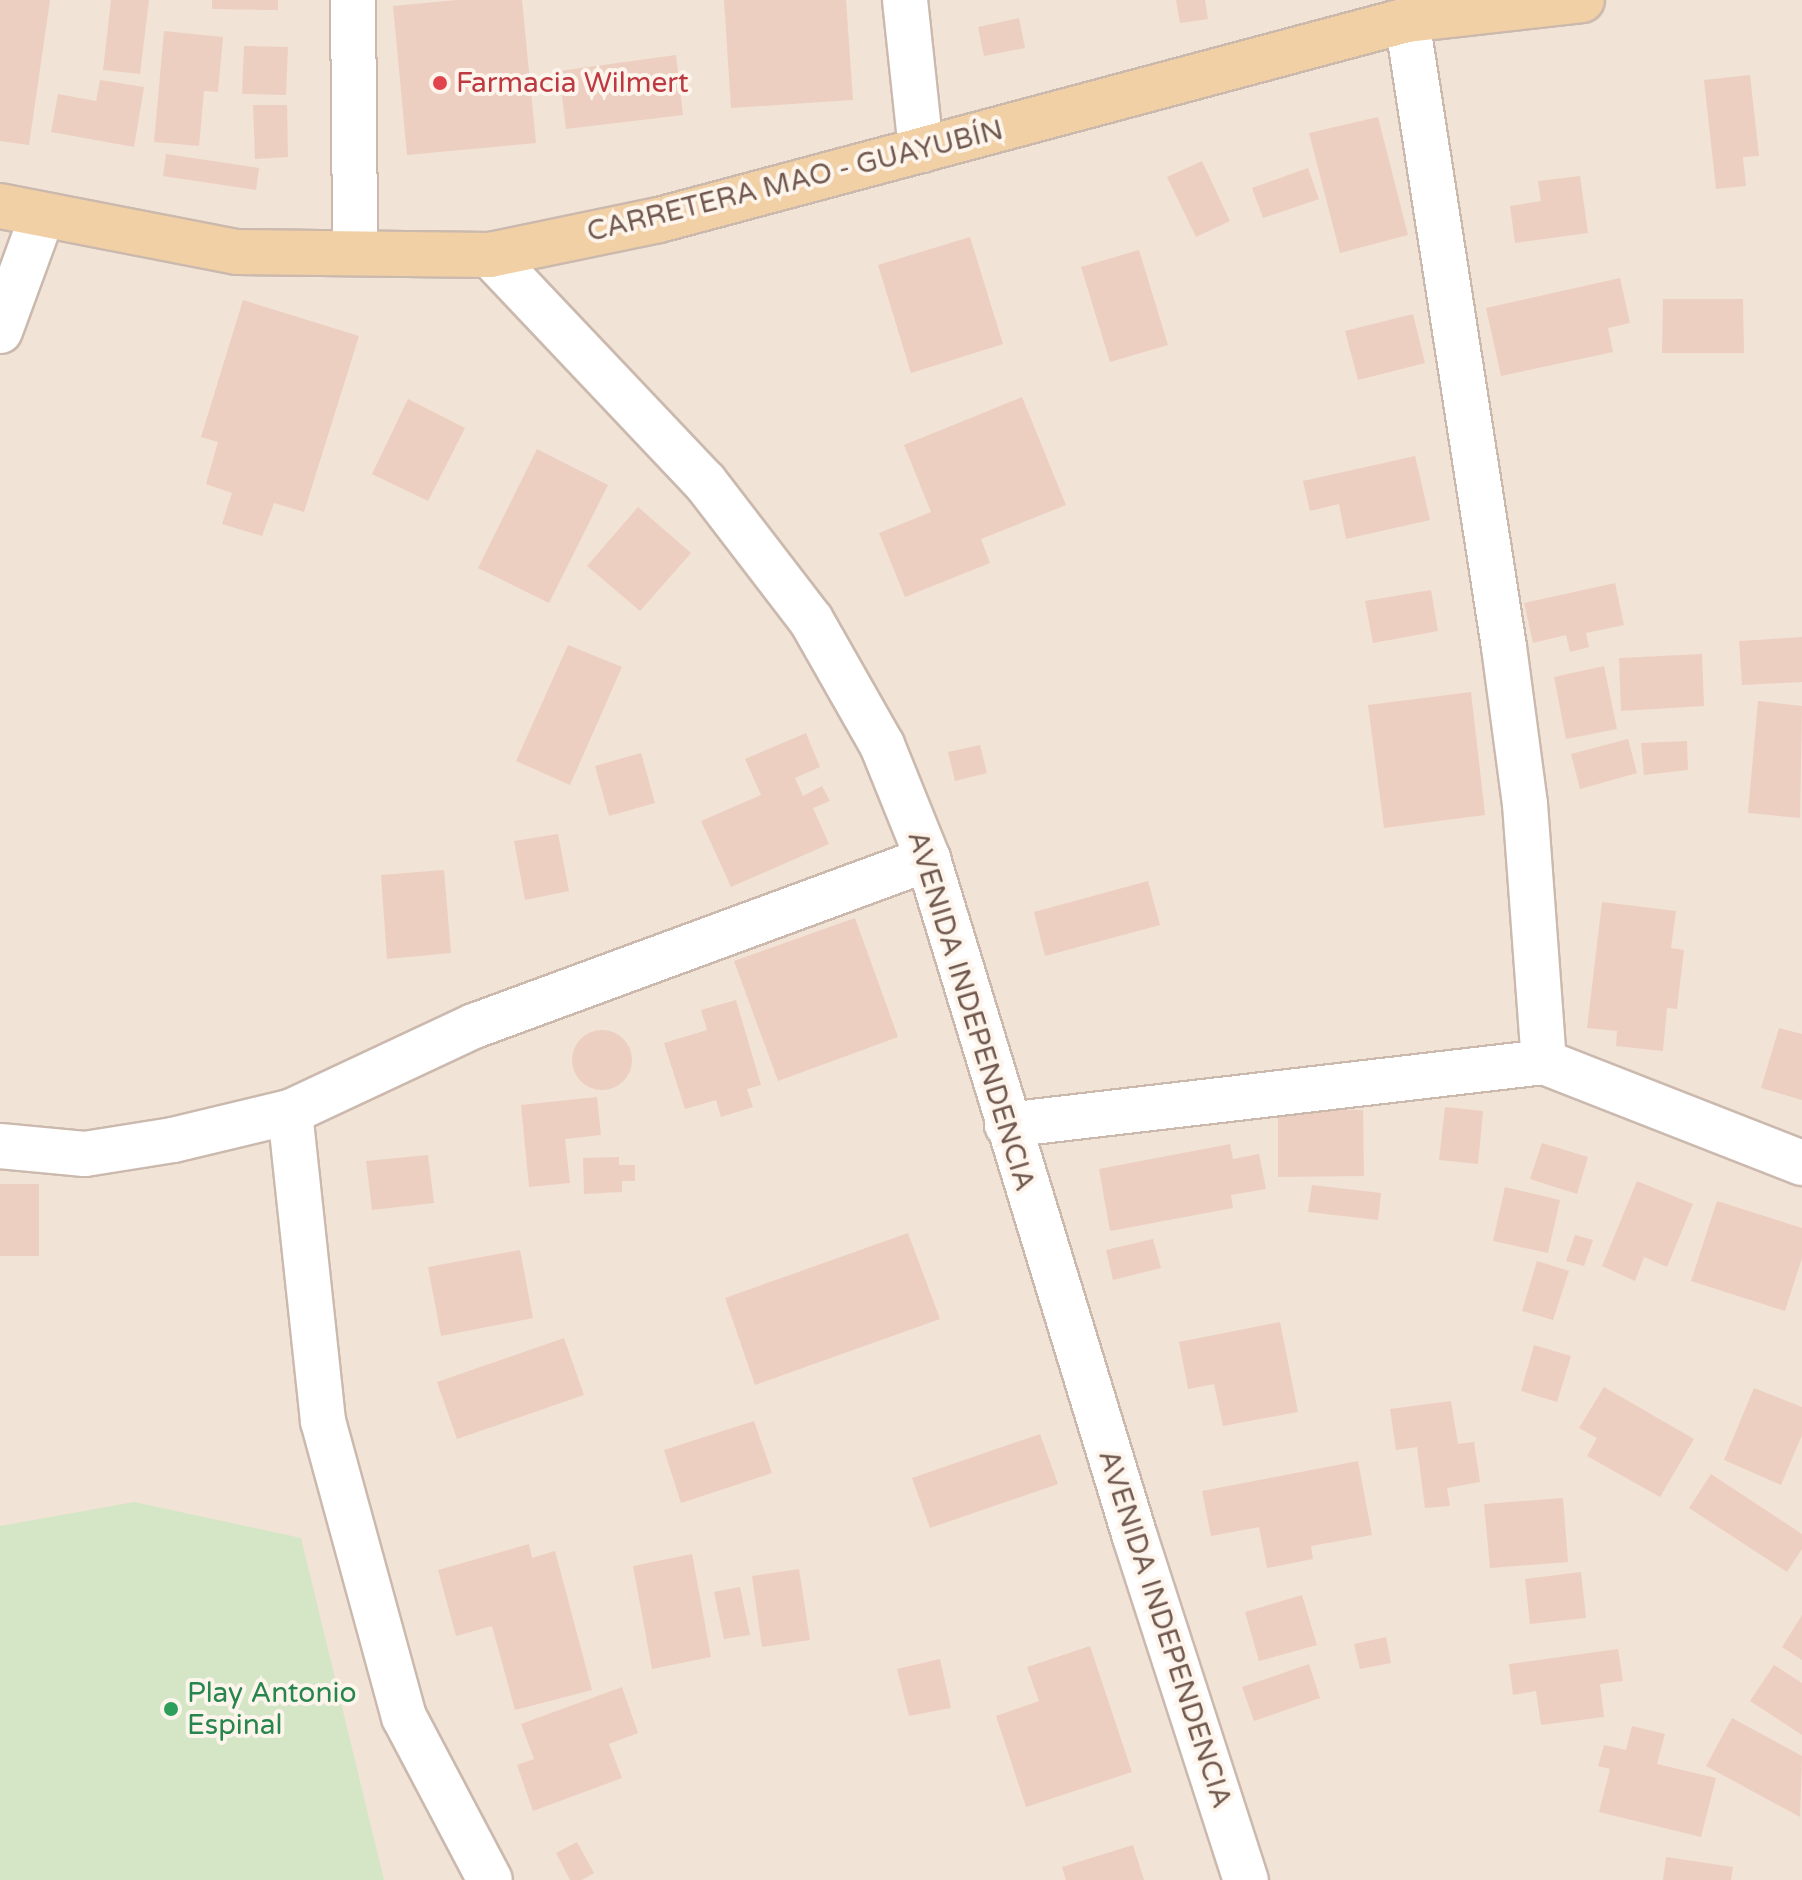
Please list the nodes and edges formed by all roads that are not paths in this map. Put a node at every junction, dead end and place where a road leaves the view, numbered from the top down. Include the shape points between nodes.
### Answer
1 (353, 0) edge
2 (905, 0) edge
3 (1582, 0) edge
4 (1494, 4) edge
5 (1407, 20) junction
6 (921, 150) junction
7 (0, 206) edge
8 (42, 216) junction
9 (355, 251) junction
10 (490, 255) junction
11 (0, 331) edge
12 (928, 859) junction
13 (1544, 1062) junction
14 (290, 1112) junction
15 (1007, 1125) junction
16 (0, 1146) edge
17 (1802, 1163) edge
18 (490, 1880) edge
19 (1246, 1880) edge

1 - 9 street
2 - 6 street
3 - 4 main road, CARRETERA MAO - GUAYUBÍN
4 - 5 main road, CARRETERA MAO - GUAYUBÍN
5 - 6 main road, CARRETERA MAO - GUAYUBÍN
5 - 13 street via 1525,804
6 - 10 main road, CARRETERA MAO - GUAYUBÍN via 659,220
7 - 8 main road, CARRETERA MAO - GUAYUBÍN
8 - 9 main road, CARRETERA MAO - GUAYUBÍN via 237,252
8 - 11 street
9 - 10 main road, CARRETERA MAO - GUAYUBÍN
10 - 12 street, AVENIDA INDEPENDENCIA via 705,482 811,620 882,745
12 - 14 street via 474,1026
12 - 15 street, AVENIDA INDEPENDENCIA
13 - 15 street
13 - 17 street
14 - 16 street via 85,1154
14 - 18 street via 323,1421 404,1717
15 - 19 street, AVENIDA INDEPENDENCIA

